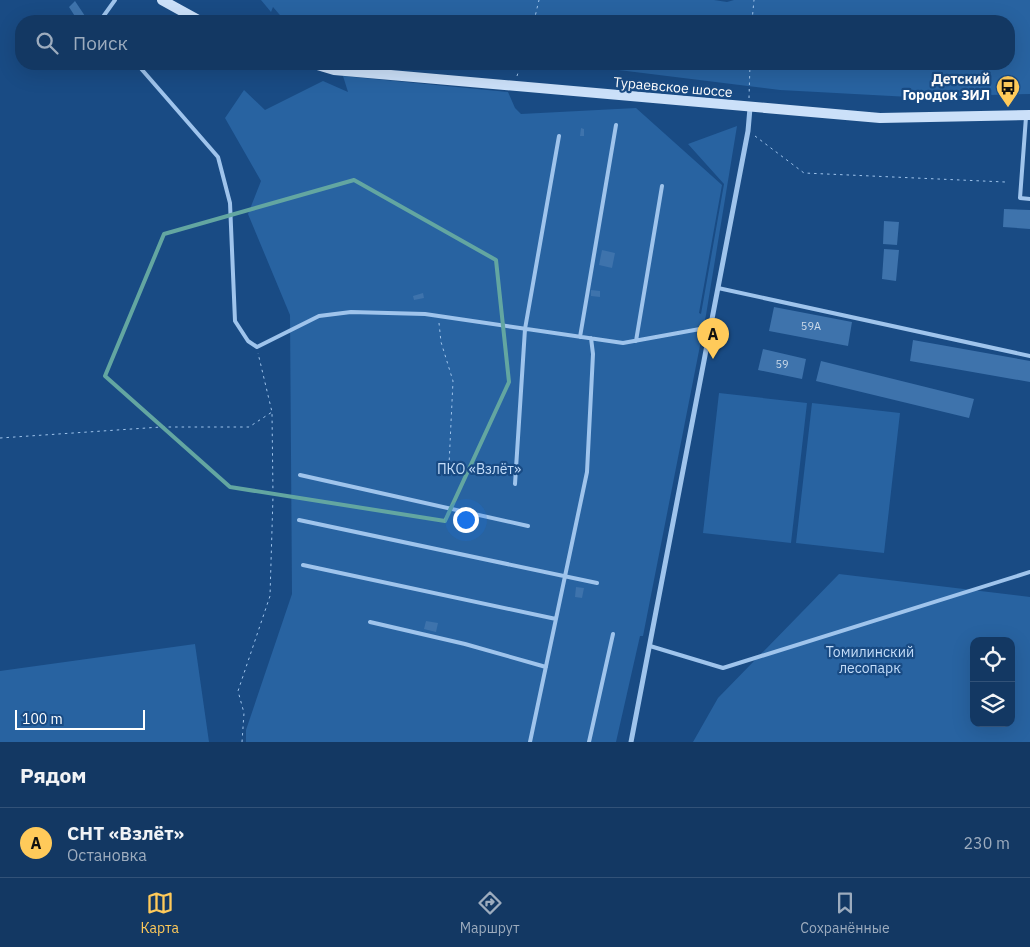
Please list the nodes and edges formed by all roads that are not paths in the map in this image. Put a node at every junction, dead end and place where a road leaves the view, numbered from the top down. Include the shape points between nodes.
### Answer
1 (114, 0) edge
2 (162, 0) edge
3 (104, 15) edge
4 (189, 15) edge
5 (141, 70) edge
6 (334, 70) edge
7 (750, 108) junction
8 (1028, 115) edge
9 (616, 125) dead end
10 (558, 136) dead end
11 (662, 186) dead end
12 (1030, 199) edge
13 (718, 288) junction
14 (711, 328) junction
15 (525, 329) junction
16 (580, 337) junction
17 (591, 338) junction
18 (636, 341) junction
19 (1030, 356) edge
20 (300, 475) dead end
21 (515, 484) dead end
22 (298, 520) dead end
23 (528, 526) dead end
24 (303, 565) dead end
25 (1030, 572) edge
26 (566, 577) junction
27 (597, 583) dead end
28 (556, 619) junction
29 (370, 622) dead end
30 (613, 634) dead end
31 (650, 646) junction
32 (546, 667) junction
33 (530, 742) edge
34 (589, 742) edge
35 (632, 742) edge

1 - 3 lane
2 - 4 main road
5 - 15 lane via 218,157 230,203 235,321 248,341 257,347 319,316 351,312 438,316
6 - 7 main road, Тураевское шоссе
7 - 8 main road, Тураевское шоссе via 880,118
7 - 13 street
8 - 12 lane via 1020,198
9 - 16 lane
10 - 15 lane
11 - 18 lane
13 - 14 street
13 - 19 lane
14 - 18 lane
14 - 31 street
15 - 16 lane
15 - 21 lane
16 - 17 lane
17 - 18 lane via 622,343
17 - 26 lane via 587,472
20 - 23 lane
22 - 26 lane
24 - 28 lane
25 - 31 lane via 723,668
26 - 27 lane
26 - 28 lane
28 - 32 lane
29 - 32 lane
30 - 34 lane
31 - 35 street
32 - 33 lane

